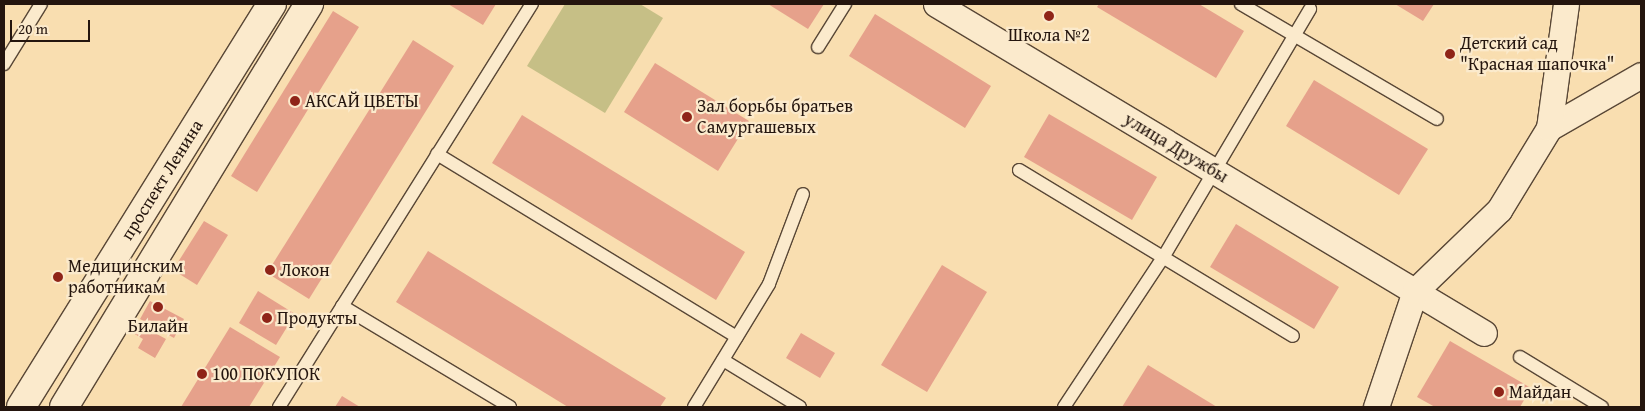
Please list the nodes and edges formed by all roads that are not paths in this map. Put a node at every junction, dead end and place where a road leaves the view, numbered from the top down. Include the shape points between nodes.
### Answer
1 (41, 4) edge
2 (272, 4) edge
3 (309, 4) edge
4 (532, 4) edge
5 (846, 4) edge
6 (936, 4) edge
7 (1241, 4) edge
8 (1566, 4) edge
9 (1310, 10) dead end
10 (1295, 35) junction
11 (818, 47) dead end
12 (5, 60) edge
13 (1641, 75) edge
14 (1437, 119) dead end
15 (1549, 128) junction
16 (437, 154) junction
17 (1019, 170) dead end
18 (1215, 171) junction
19 (802, 194) dead end
20 (1164, 256) junction
21 (1415, 291) junction
22 (342, 306) junction
23 (1484, 334) dead end
24 (1293, 336) dead end
25 (737, 337) junction
26 (1520, 357) dead end
27 (723, 360) junction
28 (21, 407) edge
29 (64, 407) edge
30 (279, 407) edge
31 (510, 407) edge
32 (694, 407) edge
33 (800, 407) edge
34 (1064, 407) edge
35 (1376, 407) edge
36 (1602, 407) edge

1 - 12 lane
2 - 28 main road, проспект Ленина
3 - 29 main road, проспект Ленина
4 - 16 lane
5 - 11 lane
6 - 18 street, улица Дружбы
7 - 10 lane
8 - 15 street
9 - 10 lane
10 - 14 lane
10 - 18 lane
13 - 15 street
15 - 21 street via 1499,210
16 - 22 lane
16 - 25 lane
17 - 20 lane
18 - 20 lane
18 - 21 street, улица Дружбы
19 - 25 lane via 769,284
20 - 24 lane
20 - 34 lane
21 - 23 street, улица Дружбы
21 - 35 street
22 - 30 lane
22 - 31 lane
25 - 27 lane
26 - 36 lane
27 - 32 lane
27 - 33 lane

